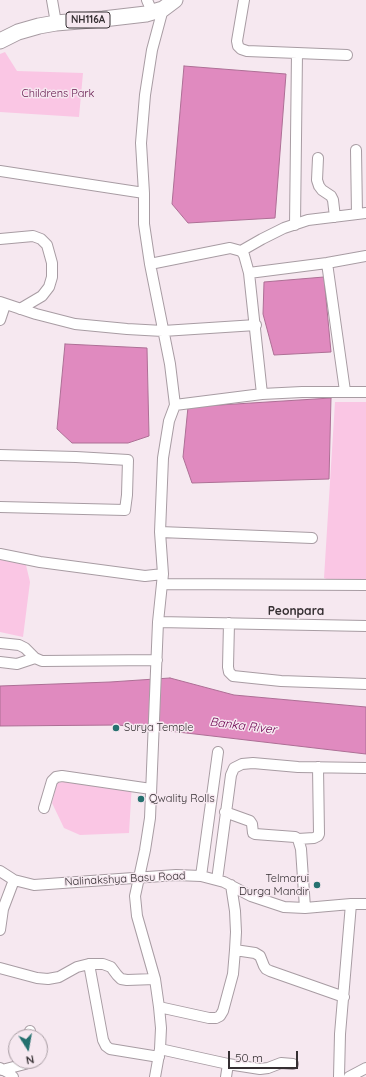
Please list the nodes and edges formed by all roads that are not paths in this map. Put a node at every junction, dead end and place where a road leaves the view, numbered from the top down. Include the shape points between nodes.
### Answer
1 (52, 0) edge
2 (175, 0) edge
3 (244, 0) edge
4 (154, 7) edge
5 (56, 23) junction
6 (0, 41) edge
7 (297, 53) junction
8 (347, 55) dead end
9 (356, 150) dead end
10 (318, 158) dead end
11 (0, 171) edge
12 (144, 193) junction
13 (362, 213) edge
14 (334, 217) junction
15 (294, 225) junction
16 (0, 239) edge
17 (241, 251) junction
18 (366, 256) edge
19 (327, 263) junction
20 (150, 264) junction
21 (249, 273) junction
22 (2, 304) edge
23 (20, 309) junction
24 (0, 320) edge
25 (256, 325) junction
26 (163, 331) junction
27 (345, 391) junction
28 (366, 392) edge
29 (262, 394) junction
30 (175, 405) junction
31 (0, 455) edge
32 (0, 507) edge
33 (160, 532) junction
34 (312, 538) dead end
35 (0, 554) edge
36 (163, 579) junction
37 (366, 585) edge
38 (158, 622) junction
39 (229, 623) junction
40 (366, 626) edge
41 (0, 643) edge
42 (35, 658) junction
43 (157, 660) junction
44 (0, 662) edge
45 (366, 684) edge
46 (218, 752) dead end
47 (318, 767) junction
48 (366, 768) edge
49 (151, 789) junction
50 (44, 808) dead end
51 (225, 812) junction
52 (298, 839) junction
53 (0, 871) edge
54 (201, 876) junction
55 (139, 877) junction
56 (14, 880) junction
57 (217, 880) junction
58 (231, 885) junction
59 (351, 904) junction
60 (366, 904) edge
61 (305, 908) junction
62 (0, 930) edge
63 (235, 950) junction
64 (89, 964) junction
65 (0, 968) edge
66 (155, 979) junction
67 (344, 997) junction
68 (159, 1007) junction
69 (160, 1053) junction
70 (228, 1064) junction
71 (293, 1064) dead end
72 (366, 1068) edge
73 (1, 1069) edge
74 (13, 1077) edge
75 (155, 1077) edge
76 (226, 1077) edge
77 (339, 1077) edge
78 (349, 1077) edge

1 - 5 street
2 - 4 highway, NH116A
3 - 7 street via 238,46 247,51
4 - 5 highway, NH116A via 123,17
4 - 12 street via 152,50 141,143
5 - 6 highway, NH116A via 25,30
7 - 8 street
7 - 15 street
9 - 13 street
10 - 14 street via 317,180 322,190 333,200
11 - 12 street
12 - 20 street via 144,224
13 - 14 street
14 - 15 street via 308,220
15 - 17 street via 262,238
16 - 23 street via 33,236 47,245 52,263 49,287 42,296
17 - 20 street via 230,248
17 - 21 street
18 - 19 street
19 - 21 street
19 - 27 street
20 - 26 street
21 - 25 street
22 - 23 street
22 - 24 street
23 - 26 street via 75,324
25 - 26 street
25 - 29 street
26 - 30 street
27 - 28 street
27 - 29 street
29 - 30 street
30 - 33 street via 169,421 163,458
31 - 32 street via 128,460 125,510
33 - 34 street
33 - 36 street
35 - 36 street
36 - 37 street
36 - 38 street
38 - 39 street
38 - 43 street
39 - 40 street
39 - 45 street via 228,667 233,676 281,681
41 - 42 street via 19,645 26,648
42 - 43 street via 42,661
42 - 44 street via 17,664
43 - 49 street
46 - 54 street
47 - 48 street
47 - 51 street via 242,764 234,768 230,776
47 - 52 street via 319,834 314,838
49 - 50 street via 56,777 52,781
49 - 55 street via 150,818
51 - 52 street via 250,821 255,834
51 - 57 street
52 - 61 street
53 - 56 street, Nalinakshya Basu Road
54 - 55 street, Nalinakshya Basu Road
54 - 57 street, Nalinakshya Basu Road
55 - 56 street, Nalinakshya Basu Road via 47,884
55 - 66 street via 136,896 137,916
56 - 62 street via 3,909
57 - 58 street, Nalinakshya Basu Road
58 - 61 street, Nalinakshya Basu Road via 267,902 284,907
58 - 63 street via 236,932
59 - 60 street, Nalinakshya Basu Road
59 - 61 street, Nalinakshya Basu Road
59 - 67 street
63 - 67 street via 255,953 270,971
63 - 68 street via 233,974 220,1016 209,1018
64 - 65 street via 48,979
64 - 66 street via 111,967 117,976 127,980
64 - 69 street via 106,1046 110,1049
66 - 68 street
67 - 77 street
68 - 69 street
69 - 70 street
69 - 75 street
70 - 71 street via 260,1069 281,1063
70 - 76 street
72 - 78 street
73 - 74 street

